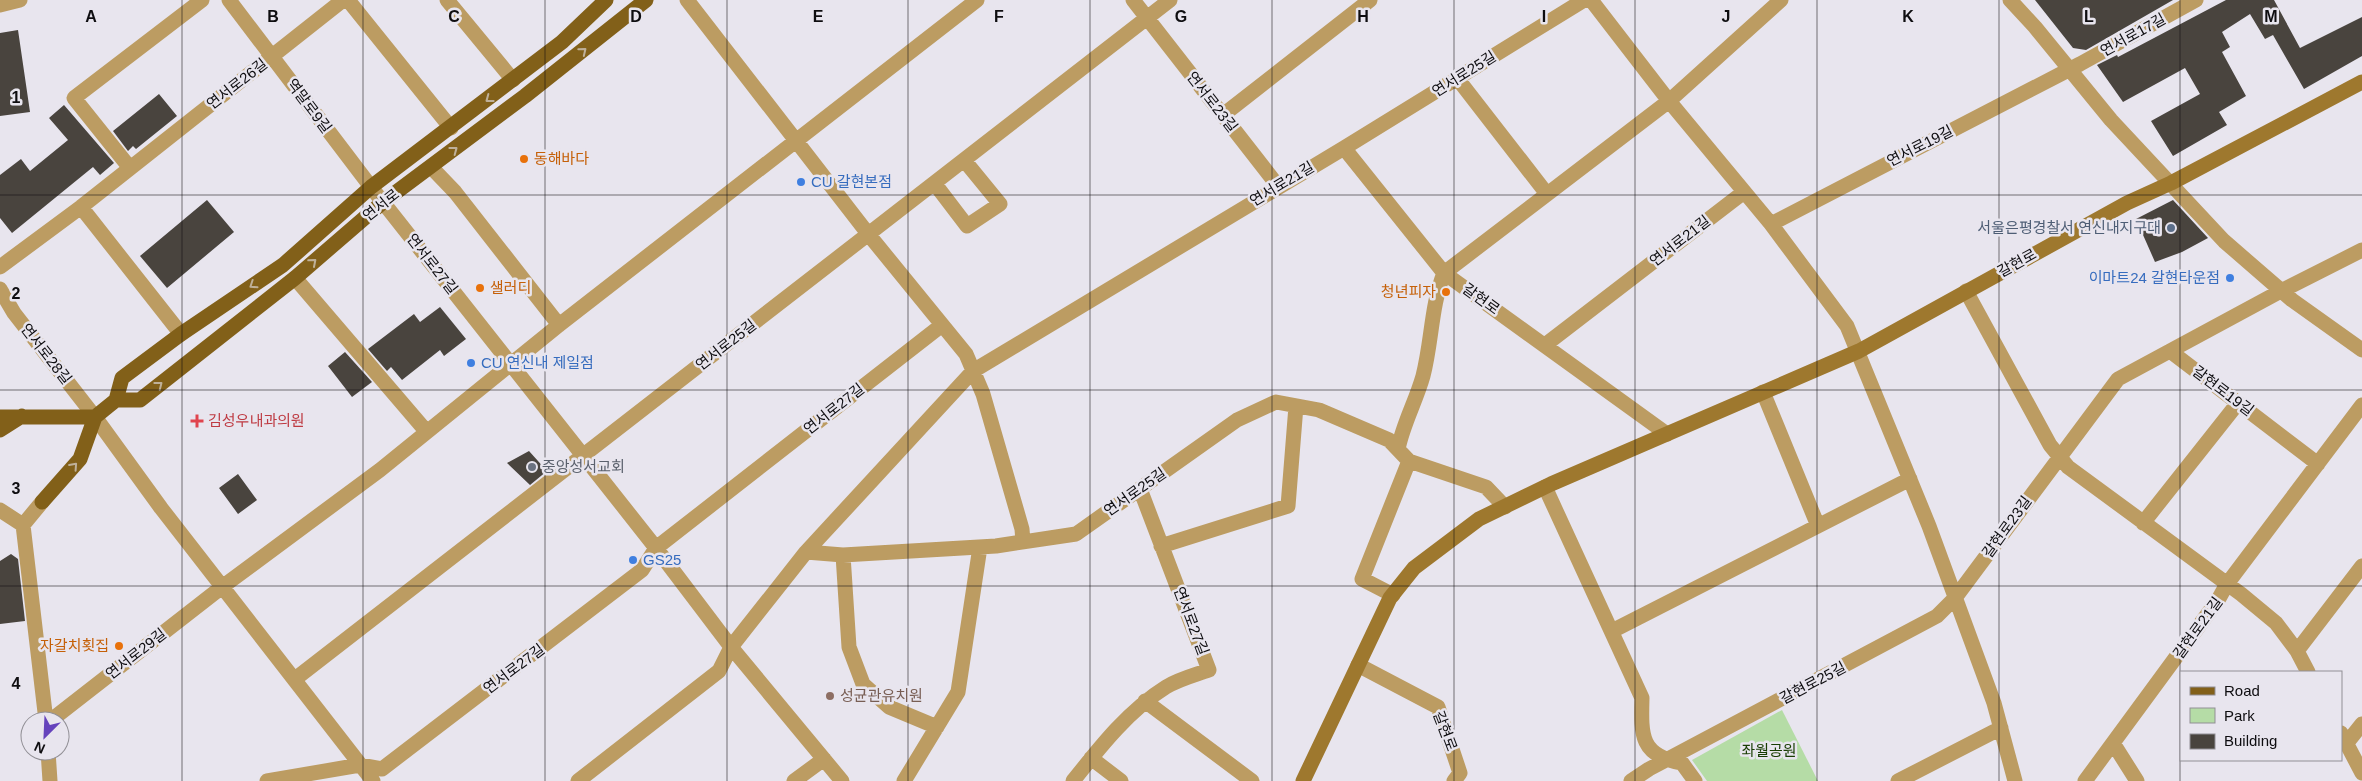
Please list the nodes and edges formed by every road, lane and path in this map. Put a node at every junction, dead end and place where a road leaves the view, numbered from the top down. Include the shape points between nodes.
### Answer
1 (20, 0) edge
2 (202, 0) edge
3 (229, 0) edge
4 (343, 0) edge
5 (348, 0) edge
6 (447, 0) edge
7 (606, 0) edge
8 (646, 0) edge
9 (687, 0) edge
10 (977, 0) edge
11 (1133, 0) edge
12 (1170, 0) edge
13 (1370, 0) edge
14 (1584, 0) edge
15 (1591, 0) edge
16 (1781, 0) edge
17 (2010, 0) edge
18 (2196, 0) edge
19 (0, 5) edge
20 (1147, 18) junction
21 (272, 56) junction
22 (2069, 69) junction
23 (1457, 78) junction
24 (513, 80) junction
25 (2362, 82) edge
26 (1669, 101) junction
27 (1223, 116) junction
28 (451, 128) junction
29 (796, 141) junction
30 (1344, 148) junction
31 (964, 160) junction
32 (431, 167) junction
33 (130, 168) junction
34 (2171, 183) junction
35 (934, 184) junction
36 (1278, 186) junction
37 (371, 187) junction
38 (1744, 192) junction
39 (1547, 194) junction
40 (383, 202) junction
41 (81, 207) junction
42 (1771, 224) junction
43 (869, 235) junction
44 (2362, 250) edge
45 (0, 268) edge
46 (1444, 273) junction
47 (295, 278) junction
48 (0, 289) edge
49 (1966, 291) junction
50 (2281, 291) junction
51 (559, 325) junction
52 (942, 325) junction
53 (181, 334) junction
54 (1545, 346) junction
55 (2362, 350) edge
56 (1858, 351) junction
57 (2170, 351) junction
58 (511, 364) junction
59 (973, 370) junction
60 (1763, 392) junction
61 (116, 400) junction
62 (2238, 403) junction
63 (1296, 406) junction
64 (2362, 406) edge
65 (23, 416) junction
66 (0, 417) edge
67 (95, 417) junction
68 (0, 430) edge
69 (426, 432) junction
70 (1667, 434) junction
71 (1398, 449) junction
72 (582, 455) junction
73 (2059, 457) junction
74 (1409, 460) junction
75 (2318, 464) junction
76 (1910, 478) junction
77 (1545, 487) junction
78 (1140, 489) junction
79 (42, 502) joint
80 (1505, 506) junction
81 (0, 510) edge
82 (2143, 523) junction
83 (23, 525) junction
84 (1818, 526) junction
85 (1023, 542) junction
86 (1161, 546) junction
87 (980, 547) junction
88 (656, 548) junction
89 (806, 552) junction
90 (842, 555) junction
91 (2362, 566) edge
92 (2228, 584) junction
93 (222, 587) junction
94 (1393, 594) junction
95 (1955, 598) junction
96 (1612, 631) junction
97 (731, 647) junction
98 (2297, 651) junction
99 (1358, 665) junction
100 (2307, 671) edge
101 (295, 679) junction
102 (1145, 701) junction
103 (45, 711) edge
104 (63, 711) edge
105 (2362, 724) edge
106 (937, 728) junction
107 (2001, 728) junction
108 (2344, 739) edge
109 (2113, 742) junction
110 (1091, 758) junction
111 (824, 759) junction
112 (1665, 760) junction
113 (49, 761) edge
114 (360, 765) junction
115 (2362, 773) edge
116 (50, 781) edge
117 (267, 781) edge
118 (372, 781) edge
119 (578, 781) edge
120 (794, 781) edge
121 (842, 781) edge
122 (904, 781) edge
123 (1073, 781) edge
124 (1121, 781) edge
125 (1252, 781) edge
126 (1303, 781) edge
127 (1454, 781) edge
128 (1630, 781) edge
129 (1695, 781) edge
130 (1898, 781) edge
131 (2015, 781) edge
132 (2085, 781) edge
133 (2137, 781) edge

1 - 19 street
2 - 33 street via 74,98
3 - 21 street, 역말로9길
4 - 21 street, 연서로26길
5 - 28 street
6 - 24 street
7 - 24 main road, 연서로 via 562,42
32 -> 8 main road, 연서로
9 - 29 street
10 - 29 street
11 - 20 street, 연서로23길
12 - 20 street
13 - 27 street
14 - 23 street, 연서로25길
15 - 26 street
16 - 26 street
17 - 22 street
18 - 22 street, 연서로17길
20 - 27 street, 연서로23길
20 - 31 street, 연서로25길
21 - 33 street, 연서로26길
21 - 37 street, 역말로9길
22 - 34 street via 2110,120
22 - 42 street, 연서로19길
23 - 30 street, 연서로25길
23 - 39 street
24 -> 28 main road, 연서로
25 - 34 main road, 갈현로
26 - 38 street
26 - 39 street
27 - 36 street, 연서로23길
28 - 37 main road, 연서로
29 - 43 street
29 - 51 street
30 - 36 street, 연서로21길
30 - 46 street
31 - 35 street, 연서로25길
31 - 35 street via 1000,204 967,226
32 - 40 main road, 연서로
32 - 51 street via 453,190
33 - 41 street, 연서로26길
34 - 49 main road, 갈현로 via 2127,203
34 - 50 street via 2224,241
35 - 43 street, 연서로25길
36 - 59 street, 연서로21길
37 - 40 street, 연서로27길
37 -> 53 main road, 연서로 via 284,264
38 - 42 street
38 - 54 street, 연서로21길
39 - 46 street
47 -> 40 main road, 연서로
40 - 58 street, 연서로27길
41 - 45 street, 연서로26길
41 - 53 street
42 - 56 street via 1847,326
43 - 52 street
43 - 72 street, 연서로25길
44 - 50 street
46 - 54 street, 갈현로
46 - 71 street, 갈현로 via 1437,290 1423,375 1402,429
61 -> 47 main road, 연서로 via 140,400
47 - 69 street
48 - 67 street, 연서로28길 via 14,313
49 - 56 main road, 갈현로
49 - 73 street, 갈현로21길
50 - 55 street
50 - 57 street
51 - 58 street
52 - 59 street via 966,354
52 - 88 street, 연서로27길
53 - 61 main road, 연서로 via 122,378
54 - 70 street, 갈현로
56 - 60 main road, 갈현로
56 - 76 street
57 - 62 street, 갈현로19길
57 - 73 street via 2118,379
58 - 69 street
58 - 72 street, 연서로27길
59 - 85 street via 983,394
59 - 89 street
60 - 70 main road, 갈현로
60 - 84 street
61 - 67 main road
62 - 75 street, 갈현로19길
62 - 82 street
63 - 71 street via 1319,410 1380,436
63 - 78 street, 연서로25길 via 1276,402 1237,420
63 - 86 street via 1288,506
64 - 75 street
65 - 66 main road
65 - 67 main road
65 - 68 main road
79 -> 67 main road via 80,459
67 - 93 street
69 - 93 street, 연서로29길
70 - 77 main road, 갈현로
71 - 74 street
72 - 88 street, 연서로27길
72 - 101 street
73 - 82 street, 갈현로21길
73 - 95 street, 갈현로23길
74 - 80 street via 1486,486
74 - 94 street via 1362,579
75 - 92 street, 갈현로21길
76 - 84 street
76 - 95 street
77 - 80 main road, 갈현로
77 - 96 street
78 - 85 street, 연서로25길 via 1076,534
78 - 86 street, 연서로27길
79 - 83 street
80 - 94 main road, 갈현로 via 1479,519 1414,568
81 - 83 street
82 - 92 street, 갈현로21길
83 - 103 street
84 - 96 street
85 - 87 street, 연서로25길
86 - 102 street, 연서로27길 via 1209,670 1168,686
87 - 90 street, 연서로25길
87 - 106 street via 958,692
88 - 97 street, 연서로27길
88 - 114 street, 연서로27길 via 642,570 382,769
89 - 90 street, 연서로25길
89 - 97 street
90 - 106 street via 849,647 863,684 889,706
91 - 98 street
92 - 98 street, 갈현로21길 via 2276,623
92 - 109 street, 갈현로21길
93 - 101 street
93 - 104 street, 연서로29길
94 - 99 main road, 갈현로
95 - 107 street
95 - 112 street, 갈현로25길 via 1937,616
96 - 112 street via 1642,698 1641,726 1650,750
97 - 111 street, 연서로27길
97 - 119 street via 719,672
98 - 100 street, 갈현로21길
99 - 126 main road, 갈현로
99 - 127 street, 갈현로 via 1438,707 1460,773
101 - 114 street
102 - 110 street, 연서로27길
102 - 125 street
105 - 108 street
106 - 122 street
107 - 130 street
107 - 131 street
108 - 115 street
109 - 132 street
109 - 133 street
110 - 123 street, 연서로27길
110 - 124 street
111 - 120 street
111 - 121 street, 연서로27길
112 - 128 street, 갈현로25길
112 - 129 street via 1682,763
113 - 116 street
114 - 117 street
114 - 118 street

